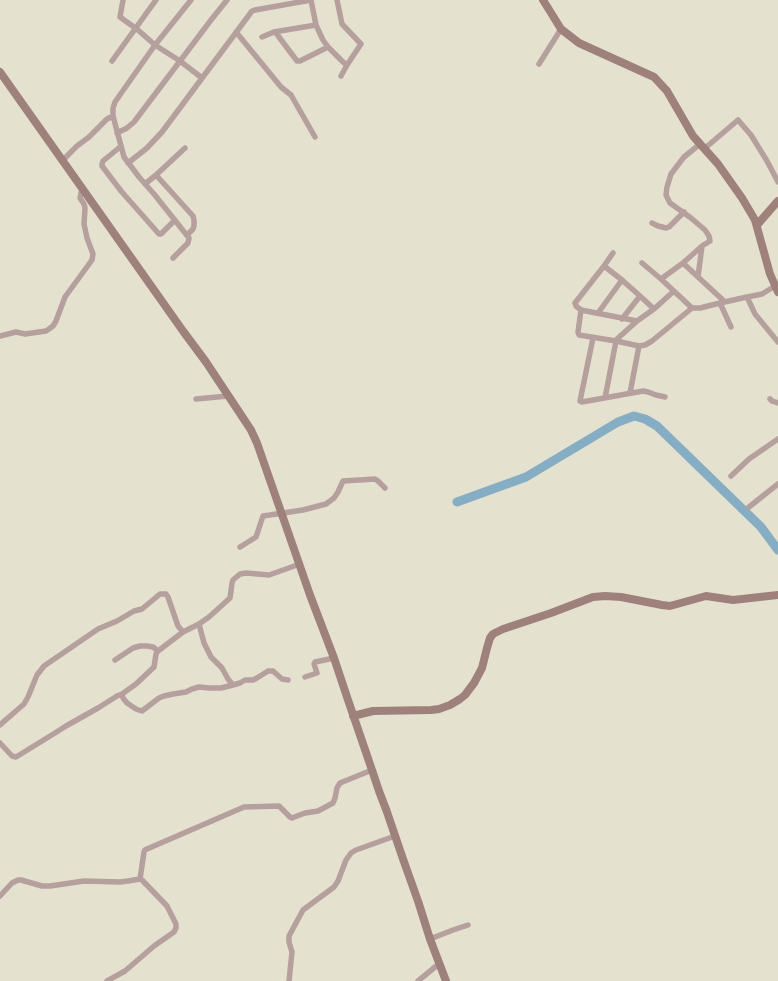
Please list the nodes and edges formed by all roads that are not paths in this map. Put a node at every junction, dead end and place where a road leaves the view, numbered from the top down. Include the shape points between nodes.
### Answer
1 (123, 0) edge
2 (156, 0) edge
3 (191, 0) edge
4 (228, 0) edge
5 (311, 0) edge
6 (337, 0) edge
7 (543, 0) edge
8 (316, 25) junction
9 (136, 29) junction
10 (561, 29) junction
11 (236, 32) junction
12 (274, 32) junction
13 (262, 37) dead end
14 (155, 45) junction
15 (328, 47) junction
16 (112, 61) dead end
17 (180, 61) junction
18 (539, 64) dead end
19 (347, 65) junction
20 (0, 72) edge
21 (341, 76) dead end
22 (202, 78) junction
23 (113, 116) junction
24 (117, 133) junction
25 (315, 137) dead end
26 (702, 146) junction
27 (120, 147) junction
28 (185, 148) dead end
29 (62, 161) junction
30 (128, 163) junction
31 (156, 175) junction
32 (778, 182) edge
33 (145, 184) junction
34 (83, 189) junction
35 (778, 201) edge
36 (684, 212) junction
37 (174, 220) junction
38 (652, 223) dead end
39 (757, 225) junction
40 (188, 234) junction
41 (702, 246) junction
42 (613, 253) dead end
43 (173, 258) dead end
44 (642, 263) dead end
45 (683, 263) junction
46 (604, 266) junction
47 (698, 277) junction
48 (661, 279) junction
49 (622, 280) junction
50 (776, 289) edge
51 (674, 291) junction
52 (640, 296) junction
53 (747, 297) junction
54 (723, 303) junction
55 (692, 308) junction
56 (654, 309) junction
57 (581, 310) junction
58 (598, 313) junction
59 (622, 319) junction
60 (637, 321) junction
61 (731, 327) dead end
62 (0, 336) edge
63 (593, 338) junction
64 (616, 341) junction
65 (778, 342) edge
66 (639, 346) junction
67 (630, 393) junction
68 (228, 396) junction
69 (665, 396) dead end
70 (605, 398) junction
71 (196, 399) dead end
72 (770, 399) dead end
73 (778, 403) edge
74 (778, 438) edge
75 (731, 476) dead end
76 (778, 484) edge
77 (385, 488) dead end
78 (749, 507) dead end
79 (282, 513) junction
80 (240, 547) dead end
81 (300, 564) junction
82 (778, 595) edge
83 (199, 624) junction
84 (182, 632) junction
85 (158, 651) junction
86 (334, 658) junction
87 (115, 660) dead end
88 (305, 678) dead end
89 (288, 680) dead end
90 (233, 685) junction
91 (122, 694) junction
92 (353, 716) junction
93 (0, 725) edge
94 (0, 743) edge
95 (372, 770) junction
96 (395, 836) junction
97 (140, 879) junction
98 (0, 896) edge
99 (468, 925) dead end
100 (430, 939) junction
101 (440, 963) junction
102 (107, 981) edge
103 (289, 981) edge
104 (418, 981) edge
105 (446, 981) edge

1 - 9 street via 119,16
2 - 9 street
3 - 14 street
4 - 17 street
5 - 8 street
5 - 11 street via 255,10
6 - 19 street via 342,24 360,43
7 - 10 street
8 - 12 street
8 - 15 street
9 - 14 street
9 - 16 street
10 - 18 street
10 - 26 street via 578,42 654,77 667,91 693,136
11 - 22 street
11 - 25 street via 281,87 291,95
12 - 13 street
12 - 15 street via 297,61
14 - 17 street
14 - 23 street via 115,102
15 - 19 street
17 - 22 street
17 - 24 street via 134,122
19 - 21 street
20 - 29 street
22 - 30 street via 162,132
23 - 24 street
23 - 29 street
24 - 27 street
26 - 32 street via 738,120 751,135
26 - 36 street via 684,157 671,174 667,187 666,196 670,203
26 - 39 street via 718,164
27 - 30 street
27 - 37 street via 103,161 102,166 159,234
28 - 31 street
29 - 34 street
30 - 33 street
31 - 33 street
31 - 40 street via 193,216 195,225
33 - 37 street
34 - 62 street via 80,198 85,208 84,224 93,254 92,260 65,297 56,321 49,329
34 - 68 street
35 - 39 street
36 - 38 street via 669,227
36 - 41 street via 709,236 710,241
37 - 40 street
39 - 50 street
40 - 43 street via 188,243
41 - 45 street
41 - 47 street
42 - 46 street
44 - 48 street
45 - 47 street
45 - 48 street
46 - 49 street
46 - 57 street via 575,304
47 - 54 street
48 - 51 street
49 - 52 street
49 - 58 street
50 - 53 street
51 - 55 street
51 - 56 street
52 - 56 street
52 - 59 street
53 - 54 street
53 - 65 street via 755,314
54 - 55 street
54 - 61 street
55 - 66 street via 652,341
56 - 60 street
57 - 58 street
57 - 63 street via 578,334
58 - 59 street
59 - 60 street
60 - 64 street
63 - 64 street
63 - 70 street via 580,402
64 - 66 street
64 - 70 street
66 - 67 street
67 - 69 street via 643,391
67 - 70 street
68 - 71 street
68 - 79 street via 257,443
72 - 73 street
74 - 75 street
76 - 78 street
77 - 79 street via 375,479 343,481 334,498 326,504
79 - 80 street via 263,516 256,537
79 - 81 street
81 - 83 street via 269,575 240,574 233,580 230,598
81 - 86 street
82 - 92 street via 733,600 706,596 670,606 621,597 593,597 493,634 482,668 474,683 465,695 450,705 431,710 373,711
83 - 84 street
83 - 90 street via 204,643
84 - 85 street
84 - 93 street via 168,597 166,594 160,594 142,609 98,629 44,666 37,675 24,704
85 - 87 street via 153,647 140,646
85 - 91 street via 154,667
86 - 88 street via 314,662 316,674
86 - 92 street
89 - 90 street via 268,671 252,680
90 - 91 street via 222,688 199,686 186,692 164,696 142,711 127,703
91 - 94 street via 16,757
92 - 95 street
95 - 96 street
95 - 97 street via 340,783 333,803 318,811 292,818 278,806 244,807 147,849 144,852
96 - 100 street
96 - 103 street via 351,853 334,887 303,910 289,936 292,952
97 - 98 street via 120,882 84,881 50,886 18,880
97 - 102 street via 167,906 176,928
99 - 100 street
100 - 101 street
101 - 104 street
101 - 105 street

